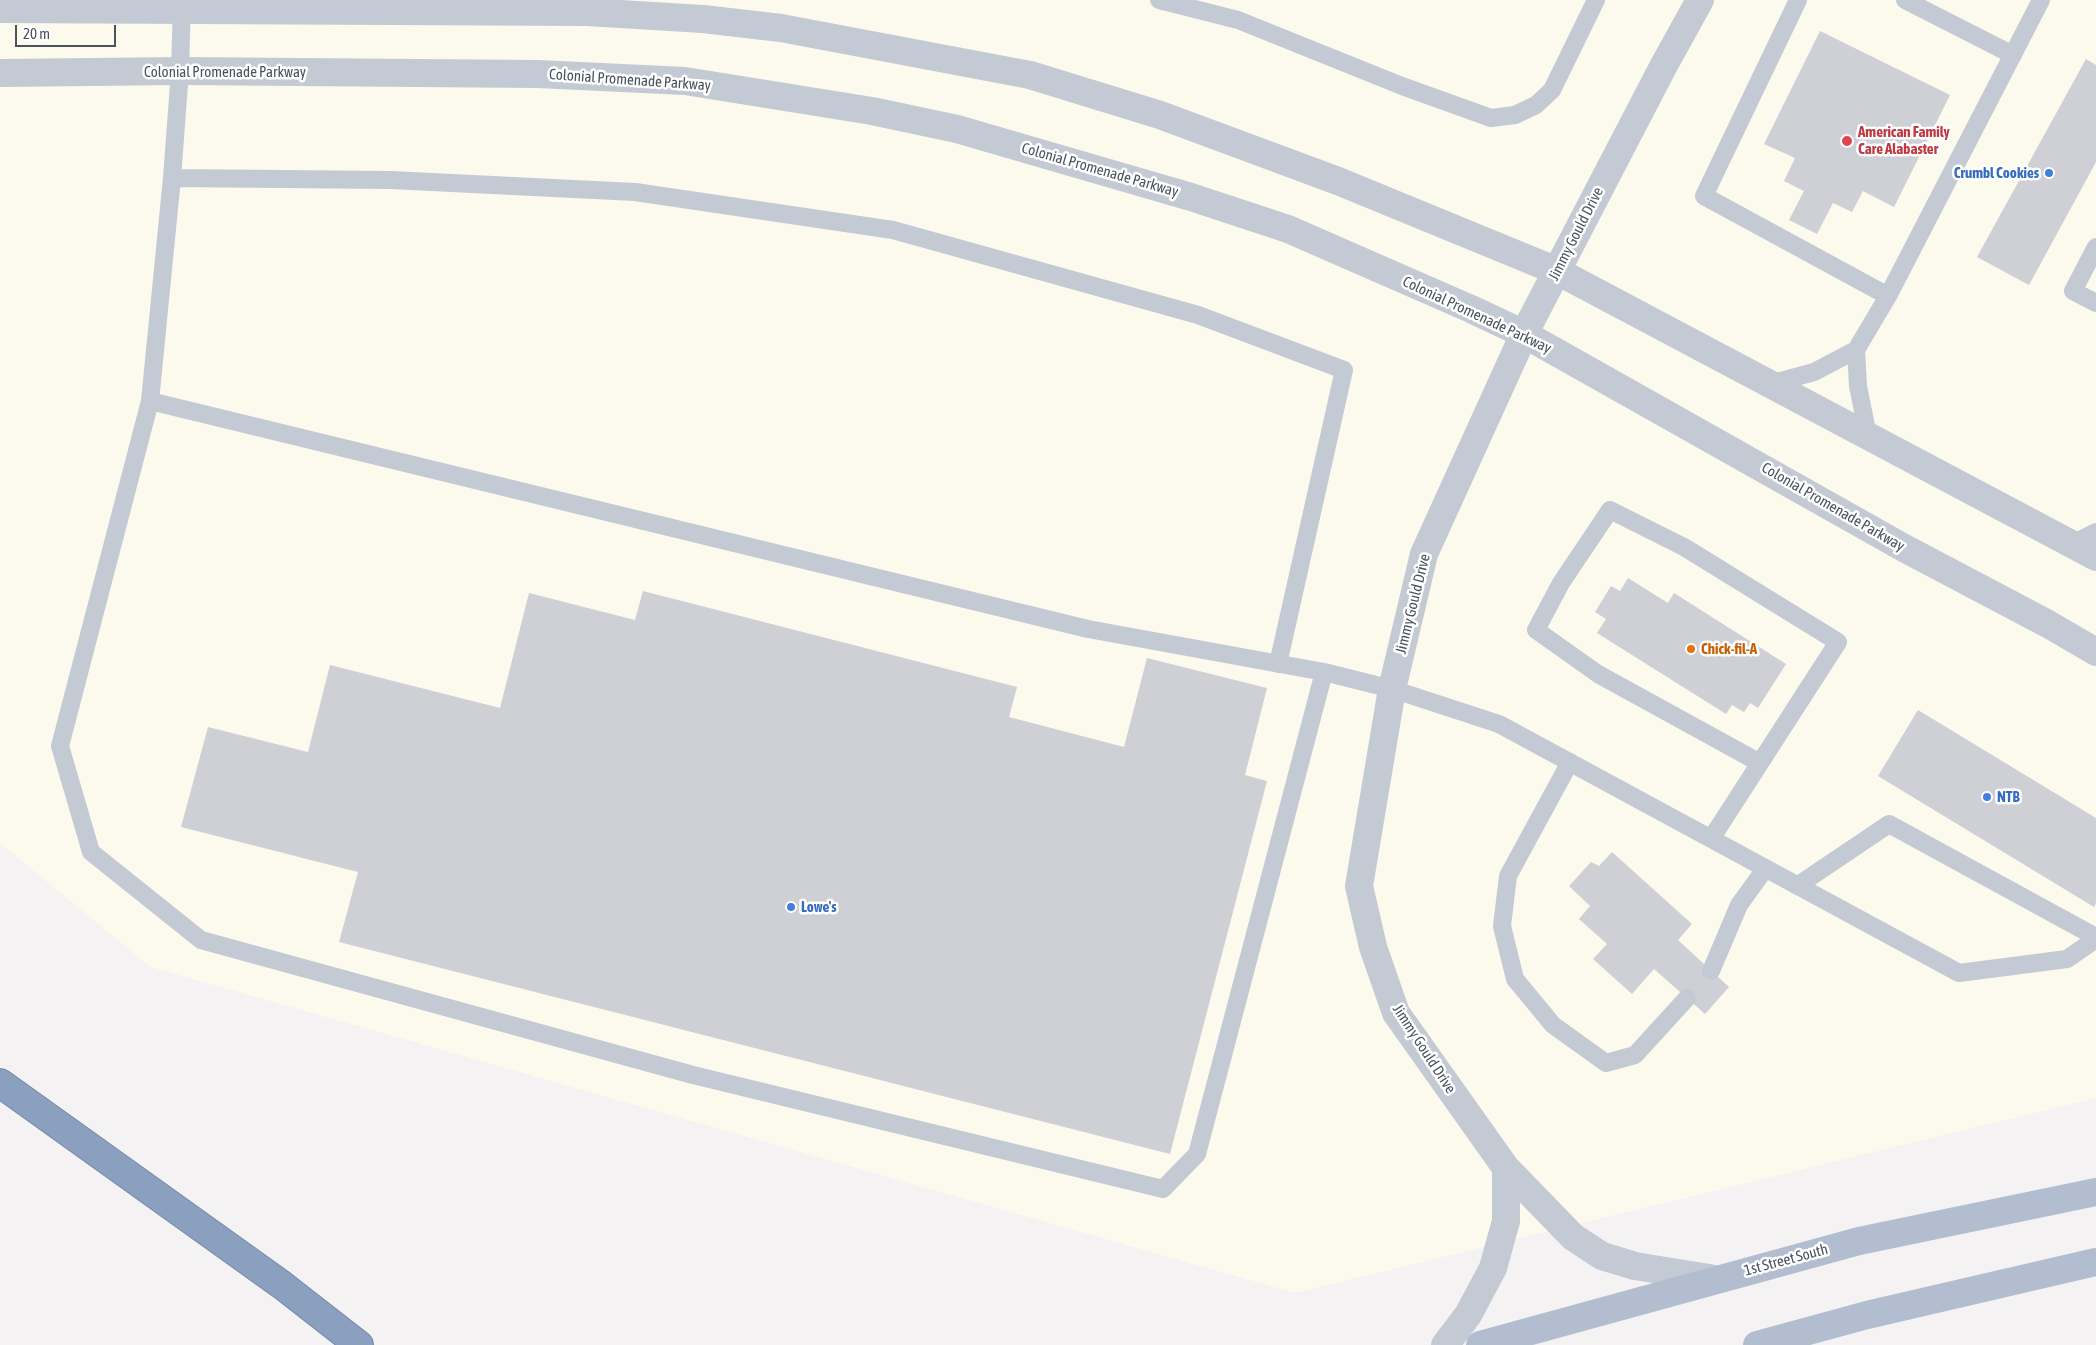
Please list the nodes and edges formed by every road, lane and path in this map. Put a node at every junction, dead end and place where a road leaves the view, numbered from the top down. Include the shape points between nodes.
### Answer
1 (1160, 0) edge
2 (1596, 0) edge
3 (1700, 0) edge
4 (1798, 0) edge
5 (1905, 0) edge
6 (2042, 0) edge
7 (182, 5) edge
8 (0, 9) edge
9 (2013, 55) junction
10 (180, 71) junction
11 (0, 73) edge
12 (172, 178) junction
13 (2096, 247) edge
14 (1557, 271) junction
15 (1888, 296) junction
16 (2096, 303) edge
17 (1524, 334) junction
18 (1856, 350) junction
19 (1770, 384) junction
20 (150, 401) junction
21 (1868, 436) junction
22 (2096, 532) edge
23 (2072, 544) junction
24 (2096, 557) edge
25 (2096, 652) edge
26 (1278, 664) junction
27 (1324, 672) junction
28 (1392, 689) junction
29 (1570, 762) junction
30 (1760, 763) junction
31 (1710, 839) junction
32 (1765, 869) junction
33 (1797, 886) junction
34 (2096, 938) edge
35 (1711, 971) dead end
36 (1687, 998) dead end
37 (0, 1084) edge
38 (1506, 1168) junction
39 (2096, 1192) edge
40 (2096, 1262) edge
41 (1715, 1279) junction
42 (359, 1345) edge
43 (1445, 1345) edge
44 (1480, 1345) edge
45 (1757, 1345) edge

1 - 2 lane via 1238,20 1491,118 1515,115 1536,105 1552,90
3 - 14 street, Jimmy Gould Drive
4 - 15 lane via 1704,196
5 - 9 lane
6 - 9 lane
7 - 8 street
7 - 10 lane
7 - 14 street via 587,12 703,20 781,28 1030,75 1160,115 1338,181
9 - 15 lane
10 - 11 street, Colonial Promenade Parkway
10 - 12 lane
10 - 17 street, Colonial Promenade Parkway via 538,74 684,81 872,110 957,129 1191,197 1288,229
12 - 20 lane
12 - 26 lane via 391,180 635,192 893,230 1198,315 1344,370
13 - 16 lane via 2073,291
14 - 17 street, Jimmy Gould Drive
14 - 19 street
15 - 18 lane
17 - 25 street, Colonial Promenade Parkway
17 - 28 street, Jimmy Gould Drive via 1424,554
18 - 19 lane via 1814,372
18 - 21 lane via 1858,386
19 - 21 street
20 - 26 lane via 1088,629
20 - 27 lane via 60,746 91,852 202,940 693,1076 1163,1190 1198,1154
21 - 23 street
22 - 23 lane
23 - 24 street
26 - 27 lane
27 - 28 lane
28 - 29 lane via 1499,724
28 - 38 street, Jimmy Gould Drive via 1360,886 1373,947 1396,1013
29 - 31 lane
29 - 36 lane via 1508,876 1502,926 1514,979 1553,1025 1606,1063 1634,1055
30 - 30 lane via 1838,642 1684,548 1610,510 1561,583 1536,630 1598,674
30 - 31 lane
31 - 32 lane
32 - 33 lane
32 - 35 lane via 1739,905
33 - 34 lane via 1959,973 2067,959
33 - 34 lane via 1889,824
37 - 42 highway via 282,1285
38 - 41 street, Jimmy Gould Drive via 1573,1237 1602,1256 1635,1266
38 - 43 street via 1506,1221 1493,1268 1468,1315
39 - 41 main road, 1st Street South via 1859,1240
40 - 45 main road via 1867,1315
41 - 44 main road, 1st Street South

